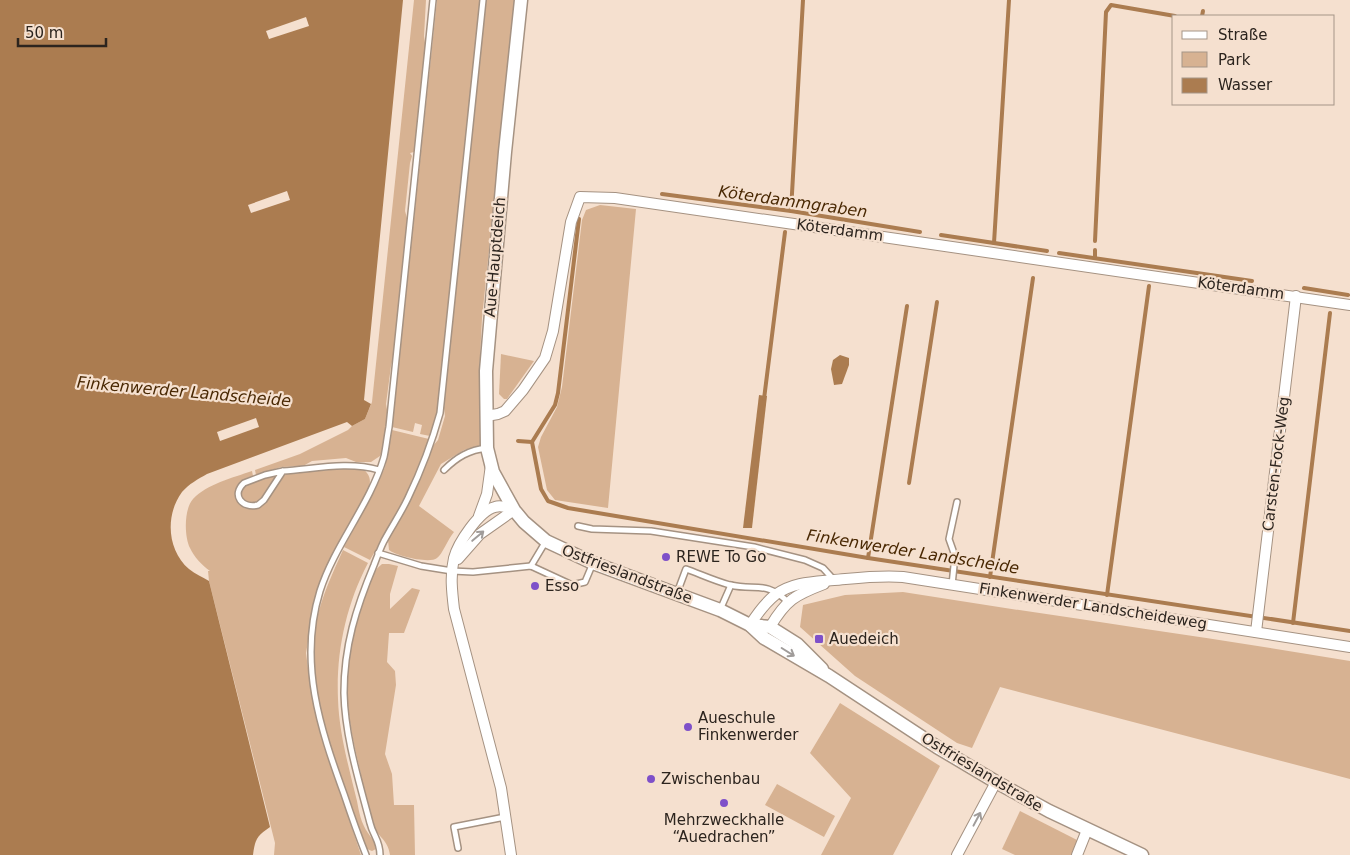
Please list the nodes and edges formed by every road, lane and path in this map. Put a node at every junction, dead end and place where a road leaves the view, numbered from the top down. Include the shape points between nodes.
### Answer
1 (434, 0) edge
2 (483, 0) edge
3 (521, 0) edge
4 (1296, 296) junction
5 (1350, 305) edge
6 (486, 416) junction
7 (487, 448) junction
8 (491, 464) junction
9 (379, 470) junction
10 (444, 470) dead end
11 (283, 471) junction
12 (957, 502) dead end
13 (514, 510) junction
14 (478, 519) junction
15 (578, 526) dead end
16 (546, 541) junction
17 (378, 554) junction
18 (593, 563) junction
19 (531, 566) junction
20 (452, 571) junction
21 (835, 580) junction
22 (952, 580) junction
23 (732, 585) junction
24 (677, 593) junction
25 (778, 593) junction
26 (788, 602) junction
27 (720, 610) junction
28 (750, 625) junction
29 (770, 627) junction
30 (1256, 627) junction
31 (1350, 646) edge
32 (829, 676) junction
33 (996, 782) junction
34 (505, 817) junction
35 (1087, 830) junction
36 (458, 848) dead end
37 (366, 855) edge
38 (380, 855) edge
39 (511, 855) edge
40 (958, 855) edge
41 (1077, 855) edge
42 (1142, 855) edge

1 - 9 lane via 389,427
2 - 17 lane via 440,413 416,481
3 - 6 street, Aue-Hauptdeich via 487,340
4 - 5 street, Köterdamm
4 - 6 street, Köterdamm via 615,198 580,197 571,222 551,341 545,358 505,411
4 - 30 street, Carsten-Fock-Weg
6 - 7 street, Aue-Hauptdeich
7 - 8 street, Aue-Hauptdeich
7 - 10 lane via 466,453
8 - 13 street, Aue-Hauptdeich
8 - 14 street via 487,494
9 - 11 lane via 351,465
9 - 37 lane via 320,591 310,639 310,670 328,752
11 - 11 lane via 244,482 239,491 241,501 247,506 258,505
12 - 22 lane via 949,539 955,556
13 - 14 street via 495,507
13 - 16 street, Ostfrieslandstraße
20 -> 13 street via 458,557 471,542
14 - 20 street via 457,548
15 - 21 lane via 651,531 754,547 805,560 823,568
16 - 18 street, Ostfrieslandstraße
16 - 19 lane
17 - 20 lane
17 - 38 lane via 353,621 346,654 344,693 353,754 370,825 380,843
18 - 19 lane via 585,582 572,585
18 - 24 street, Ostfrieslandstraße
19 - 20 lane
20 - 34 street via 454,609 501,788
21 - 22 street, Finkenwerder Landscheideweg via 885,575
21 - 25 street, Finkenwerder Landscheideweg via 795,584
21 - 26 street, Finkenwerder Landscheideweg via 807,590
22 - 30 street, Finkenwerder Landscheideweg
23 - 24 lane via 686,569
23 - 25 lane via 761,586
23 - 27 lane
24 - 27 street, Ostfrieslandstraße
25 - 26 lane
25 - 28 street, Finkenwerder Landscheideweg via 764,605
26 - 29 street, Finkenwerder Landscheideweg
27 - 28 street, Ostfrieslandstraße
28 - 29 street, Ostfrieslandstraße
28 -> 32 street, Ostfrieslandstraße via 764,638
29 - 32 street, Ostfrieslandstraße via 797,644
30 - 31 street, Finkenwerder Landscheideweg
32 - 33 street, Ostfrieslandstraße
33 - 35 street, Ostfrieslandstraße
40 -> 33 street
34 - 36 lane via 454,827
34 - 39 street
35 - 41 street
35 - 42 street, Ostfrieslandstraße

